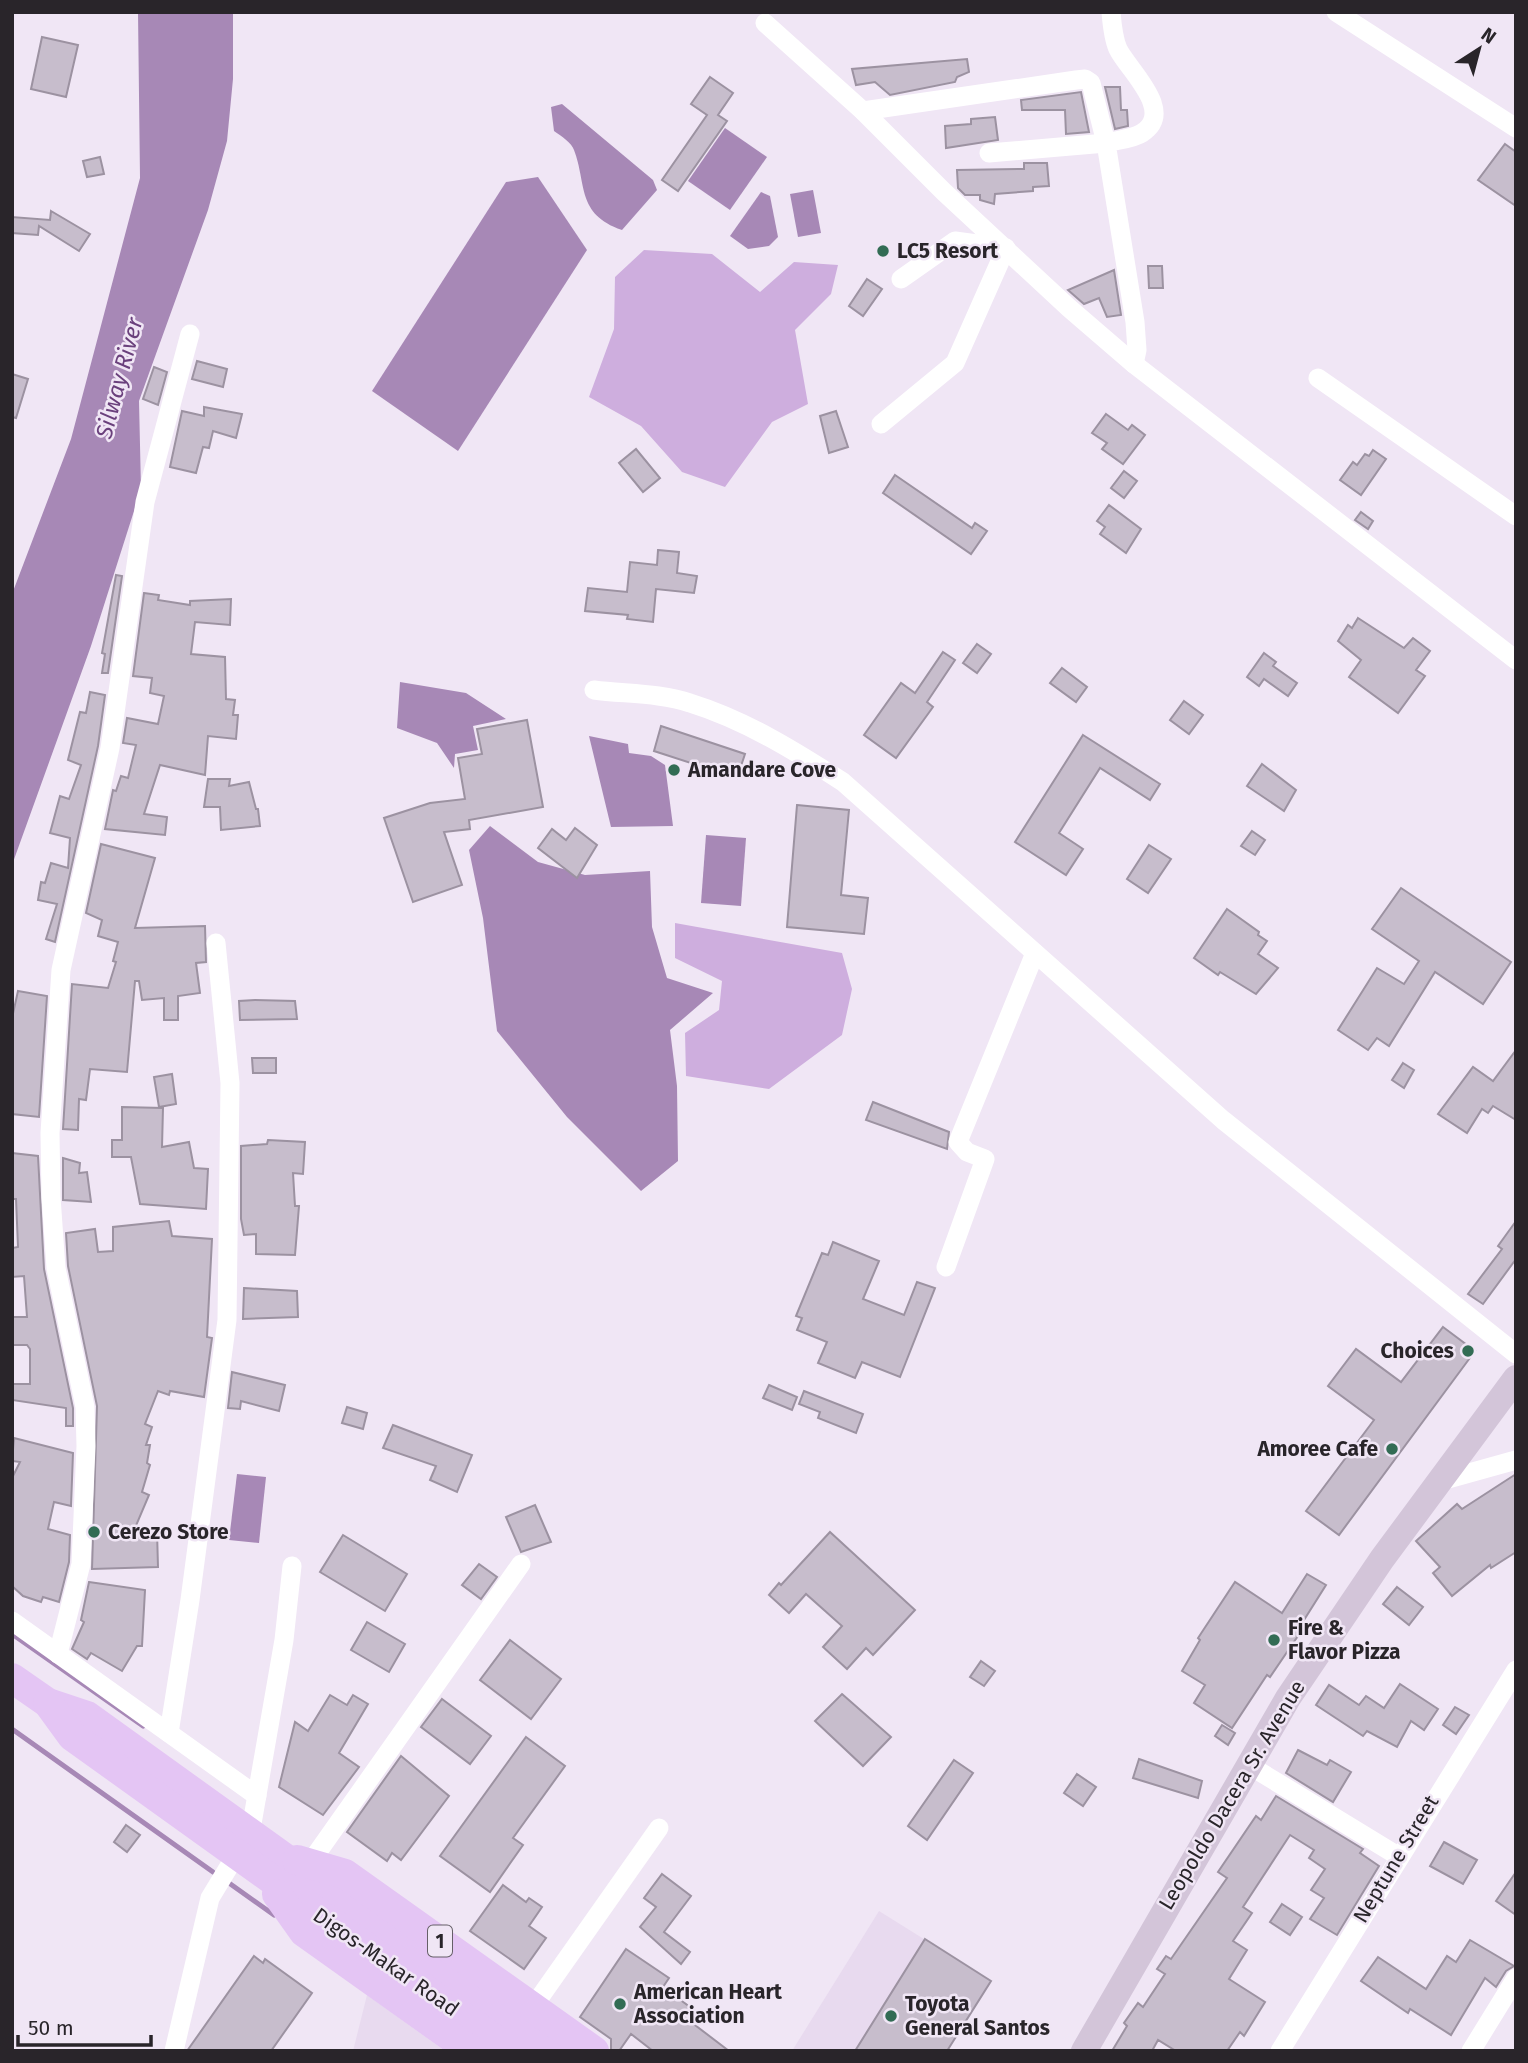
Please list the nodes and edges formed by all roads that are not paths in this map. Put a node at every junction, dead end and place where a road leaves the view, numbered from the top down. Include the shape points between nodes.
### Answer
1 (1111, 12) edge
2 (1336, 12) edge
3 (765, 23) dead end
4 (863, 111) junction
5 (1516, 128) edge
6 (1106, 143) junction
7 (989, 153) dead end
8 (1006, 248) junction
9 (901, 279) dead end
10 (190, 334) dead end
11 (1134, 364) junction
12 (1318, 378) dead end
13 (881, 424) dead end
14 (1516, 516) edge
15 (1516, 660) edge
16 (594, 691) dead end
17 (216, 943) dead end
18 (1035, 953) junction
19 (946, 1267) dead end
20 (1516, 1354) edge
21 (1516, 1378) edge
22 (1516, 1460) edge
23 (1437, 1482) junction
24 (521, 1564) dead end
25 (292, 1566) dead end
26 (12, 1621) edge
27 (58, 1654) junction
28 (1516, 1670) edge
29 (15, 1680) edge
30 (169, 1733) junction
31 (1247, 1764) junction
32 (257, 1796) junction
33 (659, 1828) dead end
34 (243, 1845) junction
35 (1398, 1856) junction
36 (310, 1863) junction
37 (269, 1864) junction
38 (1516, 1978) edge
39 (533, 2007) junction
40 (174, 2051) edge
41 (471, 2051) edge
42 (511, 2051) edge
43 (553, 2051) edge
44 (594, 2051) edge
45 (1084, 2051) edge
46 (1280, 2051) edge
47 (1471, 2051) edge

1 - 6 street via 1118,49 1139,77 1153,113 1147,130 1139,136
2 - 5 street
3 - 4 street
4 - 6 street via 1085,79 1091,83
4 - 8 street
6 - 7 street
6 - 11 street via 1135,322
8 - 9 street via 955,241
8 - 11 street
8 - 13 street via 955,363
10 - 27 street via 145,502 110,748 61,970 50,1133 51,1197 56,1268 85,1407 86,1446 81,1564
11 - 15 street
12 - 14 street
16 - 18 street via 688,702 744,724 800,754 843,782
17 - 30 street via 230,1083 227,1320
18 - 19 street via 958,1142 967,1152 985,1159
18 - 20 street via 1223,1120
21 - 23 main road, Leopoldo Dacera Sr. Avenue
22 - 23 street
23 - 31 main road, Leopoldo Dacera Sr. Avenue via 1318,1652
24 - 36 street
25 - 32 street
26 - 27 street
27 - 30 street
28 - 35 street, Neptune Street
29 - 34 main road, Digos-Makar Road / 1 via 48,1703 87,1716
30 - 32 street
31 - 35 street
31 - 45 main road, Leopoldo Dacera Sr. Avenue
32 - 34 street
33 - 39 street
34 - 37 main road, Digos-Makar Road / 1
34 - 40 street via 207,1908
35 - 46 street, Neptune Street
36 - 37 main road, Digos-Makar Road / 1
36 - 39 main road, Digos-Makar Road / 1 via 345,1874
37 - 41 main road, Digos-Makar Road / 1 via 304,1932
37 - 42 main road, Digos-Makar Road / 1
37 - 43 main road, Digos-Makar Road / 1
38 - 47 street
39 - 44 main road, Digos-Makar Road / 1

